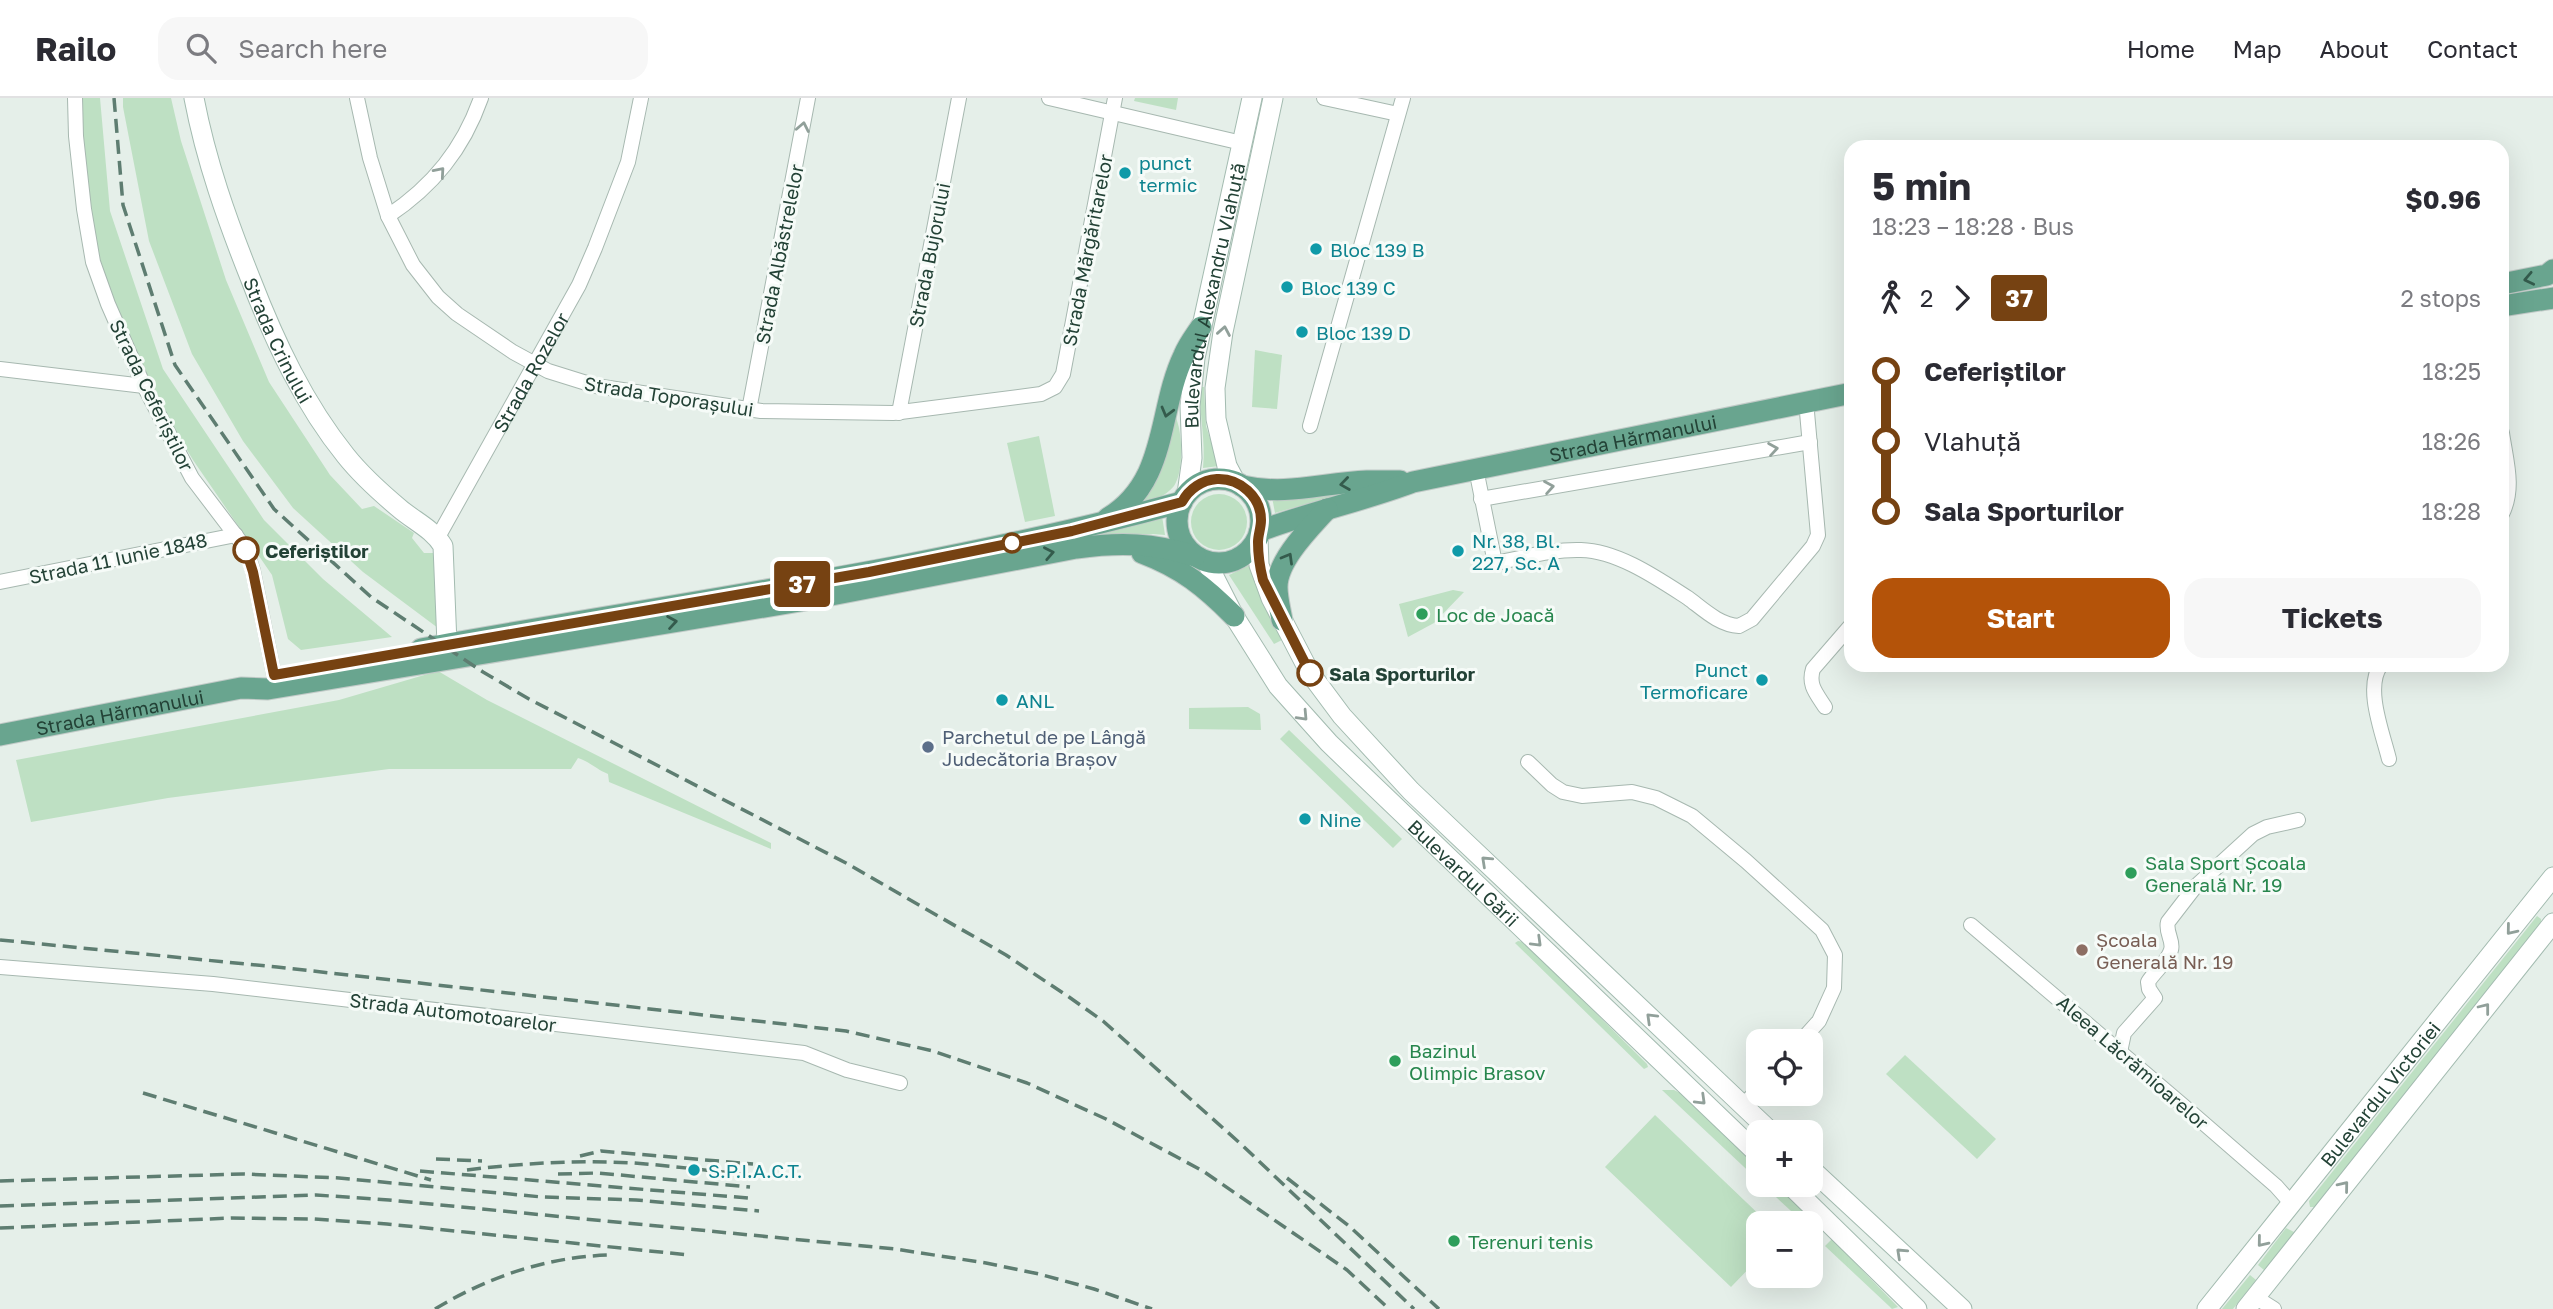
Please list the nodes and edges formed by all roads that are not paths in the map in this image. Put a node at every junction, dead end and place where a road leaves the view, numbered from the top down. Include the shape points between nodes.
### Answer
1 (75, 98) edge
2 (194, 98) edge
3 (357, 98) edge
4 (481, 98) edge
5 (640, 98) edge
6 (808, 98) edge
7 (959, 98) edge
8 (1049, 98) edge
9 (1252, 98) edge
10 (1273, 98) edge
11 (1324, 98) edge
12 (1403, 98) edge
13 (1114, 104) edge
14 (1398, 114) junction
15 (1242, 143) junction
16 (388, 216) junction
17 (2553, 270) edge
18 (2509, 283) edge
19 (2553, 298) edge
20 (2509, 305) edge
21 (1201, 327) junction
22 (534, 363) junction
23 (0, 369) edge
24 (144, 386) junction
25 (1055, 387) joint
26 (1844, 394) edge
27 (1806, 401) junction
28 (749, 410) junction
29 (899, 413) junction
30 (1310, 426) dead end
31 (1810, 442) junction
32 (1476, 469) junction
33 (2509, 477) edge
34 (1413, 482) junction
35 (1239, 484) junction
36 (1184, 498) junction
37 (1481, 499) junction
38 (2509, 501) edge
39 (1327, 508) junction
40 (1090, 527) junction
41 (236, 535) junction
42 (1259, 535) junction
43 (438, 537) junction
44 (1121, 545) junction
45 (1201, 558) junction
46 (0, 582) edge
47 (1234, 616) junction
48 (1282, 620) junction
49 (1844, 633) edge
50 (447, 644) junction
51 (2376, 672) edge
52 (274, 675) junction
53 (241, 688) junction
54 (1825, 707) dead end
55 (0, 735) edge
56 (2389, 759) dead end
57 (1528, 762) dead end
58 (2298, 820) dead end
59 (2549, 890) edge
60 (2553, 923) edge
61 (1971, 925) dead end
62 (0, 967) edge
63 (1812, 1029) edge
64 (2120, 1052) junction
65 (900, 1083) dead end
66 (1746, 1101) edge
67 (1742, 1105) junction
68 (1758, 1120) edge
69 (1746, 1143) edge
70 (1823, 1180) edge
71 (1802, 1197) edge
72 (2292, 1204) junction
73 (2315, 1223) junction
74 (2251, 1303) edge
75 (1917, 1309) edge
76 (1962, 1309) edge
77 (2207, 1309) edge
78 (2274, 1309) edge

1 - 24 street, Strada Ceferiștilor via 82,197 93,262
2 - 43 main road, Strada Crinului via 220,199 283,356 345,455 384,495
3 - 16 street, Strada Toporașului
16 -> 4 street via 422,191 445,166 465,136
5 - 22 street, Strada Rozelor via 628,162 599,238 579,285
28 -> 6 street, Strada Albăstrelelor
7 - 29 street, Strada Bujorului
8 - 13 street
9 - 15 main road, Bulevardul Alexandru Vlahuță
35 -> 10 main road, Bulevardul Alexandru Vlahuță via 1227,466 1215,388
11 - 14 street
12 - 14 street
13 - 15 street
13 - 25 street, Strada Mărgăritarelor via 1063,374
14 - 30 street
15 - 21 main road, Bulevardul Alexandru Vlahuță
16 - 22 street, Strada Toporașului via 413,265 438,296 478,329
17 -> 18 main road
19 - 20 main road
21 - 36 main road, Bulevardul Alexandru Vlahuță via 1191,386 1192,458
21 -> 40 main road via 1184,355 1141,489 1119,511
22 - 28 street, Strada Toporașului via 596,386
22 - 43 street, Strada Rozelor
23 - 24 street
24 - 41 street, Strada Ceferiștilor via 192,478
25 - 29 street, Strada Toporașului via 1041,394
26 - 27 main road, Strada Hărmanului
27 - 31 street
27 - 32 main road, Strada Hărmanului
28 - 29 street, Strada Toporașului
37 -> 31 street
31 - 37 street via 1817,540 1752,619 1739,626 1721,621 1622,561 1594,551 1569,550 1495,563
32 - 34 main road, Strada Hărmanului
32 - 37 street
33 - 38 street
34 -> 35 main road, Strada Hărmanului via 1365,481 1264,491
34 - 39 main road, Strada Hărmanului
35 - 36 main road via 1209,480
35 - 42 main road via 1259,509
36 - 40 main road, Strada Hărmanului
36 - 45 main road via 1178,514 1180,537
39 - 42 main road, Strada Hărmanului
48 -> 39 main road via 1277,585 1282,569
40 - 50 main road, Strada Hărmanului via 869,572
41 - 46 street, Strada 11 Iunie 1848
41 - 52 street, Strada Ceferiștilor via 253,572
42 - 45 main road via 1239,558 1222,563
42 - 48 main road, Bulevardul Gării via 1263,580
43 - 50 main road via 443,546
44 - 45 main road, Strada Hărmanului via 1150,544
44 - 47 main road via 1180,569
53 -> 44 main road, Strada Hărmanului via 268,689 800,601 1076,548
45 - 47 main road, Bulevardul Gării
47 -> 69 main road, Bulevardul Gării via 1290,702 1329,743
67 -> 48 main road, Bulevardul Gării via 1372,750 1310,673
49 - 54 street via 1813,669 1810,685
50 - 52 main road, Strada Hărmanului
51 - 56 street via 2373,692
52 - 53 main road, Strada Hărmanului
53 - 55 main road, Strada Hărmanului
57 - 63 street via 1563,792 1582,796 1632,792 1692,816 1822,930 1835,955 1835,988
58 - 64 street via 2253,834 2181,905 2166,927 2171,952 2148,982 2155,998 2124,1033
59 -> 72 main road, Bulevardul Victoriei
73 -> 60 main road, Bulevardul Victoriei
61 - 64 street, Aleea Lăcrămioarelor
62 - 65 street, Strada Automotoarelor via 213,984 804,1053
64 - 72 street, Aleea Lăcrămioarelor
66 - 67 street
67 - 68 main road, Bulevardul Gării
76 -> 70 main road
71 - 75 main road
72 - 73 main road
72 -> 77 main road, Bulevardul Victoriei
73 - 74 main road, Bulevardul Victoriei
74 - 78 street

